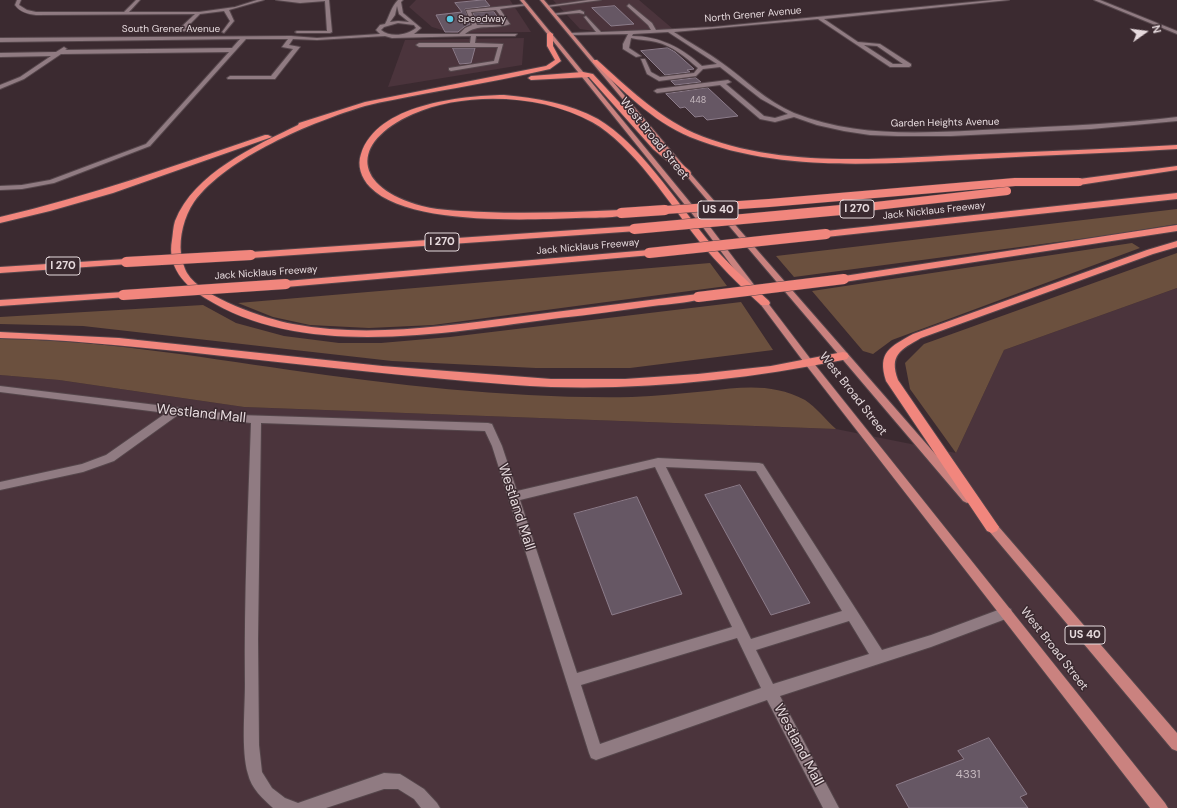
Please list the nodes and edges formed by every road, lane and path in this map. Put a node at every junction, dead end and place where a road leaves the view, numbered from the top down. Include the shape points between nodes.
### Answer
1 (19, 0) edge
2 (138, 0) edge
3 (262, 0) edge
4 (278, 0) edge
5 (326, 0) edge
6 (522, 0) edge
7 (542, 0) edge
8 (598, 0) edge
9 (1007, 0) edge
10 (1096, 0) edge
11 (400, 1) edge
12 (526, 5) junction
13 (629, 5) dead end
14 (548, 6) junction
15 (498, 9) junction
16 (226, 10) junction
17 (199, 13) junction
18 (582, 13) dead end
19 (125, 14) junction
20 (554, 14) junction
21 (586, 17) dead end
22 (819, 18) junction
23 (387, 24) junction
24 (414, 24) junction
25 (475, 26) junction
26 (501, 26) junction
27 (380, 27) junction
28 (419, 28) junction
29 (669, 31) junction
30 (224, 32) junction
31 (655, 32) junction
32 (600, 33) junction
33 (1177, 33) edge
34 (550, 34) junction
35 (571, 34) junction
36 (384, 35) junction
37 (407, 35) junction
38 (460, 35) junction
39 (474, 35) junction
40 (493, 35) junction
41 (515, 35) dead end
42 (630, 35) junction
43 (292, 37) junction
44 (342, 37) junction
45 (244, 38) junction
46 (77, 39) junction
47 (0, 40) edge
48 (857, 43) junction
49 (472, 45) junction
50 (419, 46) dead end
51 (233, 50) junction
52 (58, 53) junction
53 (0, 55) edge
54 (595, 61) junction
55 (721, 65) junction
56 (701, 68) junction
57 (451, 69) dead end
58 (583, 74) junction
59 (230, 78) dead end
60 (740, 80) junction
61 (721, 83) junction
62 (454, 85) junction
63 (0, 87) edge
64 (657, 91) dead end
65 (793, 115) junction
66 (1177, 119) edge
67 (309, 123) junction
68 (1177, 147) edge
69 (1177, 168) edge
70 (687, 173) junction
71 (1084, 181) junction
72 (0, 188) edge
73 (1177, 196) edge
74 (0, 220) edge
75 (1177, 228) edge
76 (1177, 244) edge
77 (0, 270) edge
78 (0, 303) edge
79 (765, 303) junction
80 (0, 335) edge
81 (843, 356) junction
82 (809, 363) junction
83 (0, 389) edge
84 (175, 412) junction
85 (256, 420) junction
86 (658, 462) junction
87 (0, 486) edge
88 (513, 497) junction
89 (992, 527) junction
90 (1006, 613) junction
91 (852, 614) junction
92 (740, 631) junction
93 (748, 646) junction
94 (879, 658) junction
95 (572, 681) junction
96 (770, 692) junction
97 (1177, 744) edge
98 (292, 808) edge
99 (303, 808) edge
100 (432, 808) edge
101 (831, 808) edge
102 (1160, 808) edge

1 - 19 street via 17,5 29,13
2 - 19 street
3 - 16 street
4 - 5 street
5 - 30 street via 330,32
6 - 12 main road, West Broad Street / US 40
7 - 14 main road, West Broad Street / US 40
8 - 14 street
9 - 22 street, North Grener Avenue
10 - 33 street
11 - 23 street via 394,7 393,15
11 - 24 street via 401,13
12 - 15 street
12 - 34 main road, West Broad Street / US 40
13 - 31 street
14 - 20 main road, West Broad Street / US 40
15 - 25 street via 468,12
15 - 26 street via 508,23
16 - 17 street
16 - 30 street via 232,21
17 - 19 street
17 - 30 street via 181,30
18 - 20 street via 580,11
20 - 35 main road, West Broad Street / US 40
21 - 32 street
22 - 29 street, North Grener Avenue
22 - 48 street
23 - 24 street, South Grener Avenue
23 - 27 street, South Grener Avenue
24 - 28 street
25 - 26 street
25 - 38 street
26 - 40 street
27 - 36 street via 378,30
27 - 44 street, South Grener Avenue
28 - 37 street
28 - 38 street via 432,33
29 - 31 street, North Grener Avenue
29 - 55 street, Garden Heights Avenue
31 - 42 street, North Grener Avenue
32 - 35 street, North Grener Avenue
32 - 42 street, North Grener Avenue
34 - 58 main road, West Broad Street / US 40
34 - 62 highway via 550,46 558,61 554,66
35 - 54 main road, West Broad Street / US 40
36 - 37 street, South Grener Avenue
36 - 44 street, South Grener Avenue
37 - 38 street, South Grener Avenue
38 - 39 street
39 - 40 street
39 - 49 street
40 - 41 street
42 - 56 street via 670,44 685,53
42 - 56 street via 626,49 641,58 649,73 659,79 696,74
43 - 44 street, South Grener Avenue
43 - 45 street, South Grener Avenue
43 - 59 street via 285,47 298,47 273,78
45 - 46 street, South Grener Avenue
45 - 51 street
46 - 47 street, South Grener Avenue
46 - 52 street
48 - 48 street via 892,66 909,65 878,45
49 - 50 street
49 - 57 street via 500,45 496,62
51 - 52 street
51 - 72 street via 148,145 52,182
52 - 53 street
52 - 63 street via 22,78
54 - 68 highway via 639,100 672,124 717,144 762,155 843,161
54 - 70 main road, West Broad Street / US 40
55 - 56 street
55 - 60 street, Garden Heights Avenue
58 - 62 highway
58 - 70 highway via 592,75 656,147
58 - 79 main road, West Broad Street / US 40
60 - 61 street
60 - 65 street, Garden Heights Avenue via 762,99
61 - 64 street
61 - 65 street via 765,120
62 - 67 highway via 365,104
65 - 66 street, Garden Heights Avenue via 849,129 908,135 1120,126
67 - 74 highway via 110,191
67 - 75 highway, bridge via 264,145 219,173 195,194 183,214 176,236 176,254 183,275 208,296 268,322 322,332 366,334 436,330 844,279
69 - 71 highway, Jack Nicklaus Freeway / I 270
70 - 81 main road, West Broad Street / US 40
71 - 77 highway, Jack Nicklaus Freeway / I 270, bridge via 890,206 770,218
71 - 79 highway, bridge via 1015,182 777,202 621,213 517,217 439,212 409,205 374,187 365,175 361,164 362,154 366,144 374,136 397,120 423,109 447,103 486,98 519,98 575,110 596,121 624,142 722,262
73 - 78 highway, Jack Nicklaus Freeway / I 270, bridge via 649,254 286,284
76 - 89 highway via 916,336 889,357 888,367 892,381
79 - 82 main road, West Broad Street / US 40
80 - 82 highway via 34,335 204,349 407,373 550,383 667,380
81 - 82 highway
81 - 89 main road, West Broad Street / US 40
82 - 90 main road, West Broad Street / US 40
83 - 84 street, Westland Mall
84 - 85 street, Westland Mall
84 - 87 street via 110,458 83,468
85 - 88 street, Westland Mall via 488,427 497,446
85 - 98 street via 251,639 252,745 255,774 267,793 281,805
86 - 88 street
86 - 91 street via 759,467
86 - 92 street
88 - 95 street, Westland Mall
89 - 97 main road, West Broad Street / US 40
90 - 94 street
90 - 102 main road, West Broad Street / US 40
91 - 93 street
91 - 94 street
92 - 93 street
92 - 95 street
93 - 96 street
94 - 96 street
95 - 96 street, Westland Mall via 596,753
96 - 101 street, Westland Mall
99 - 100 street via 384,781 400,782 419,794

